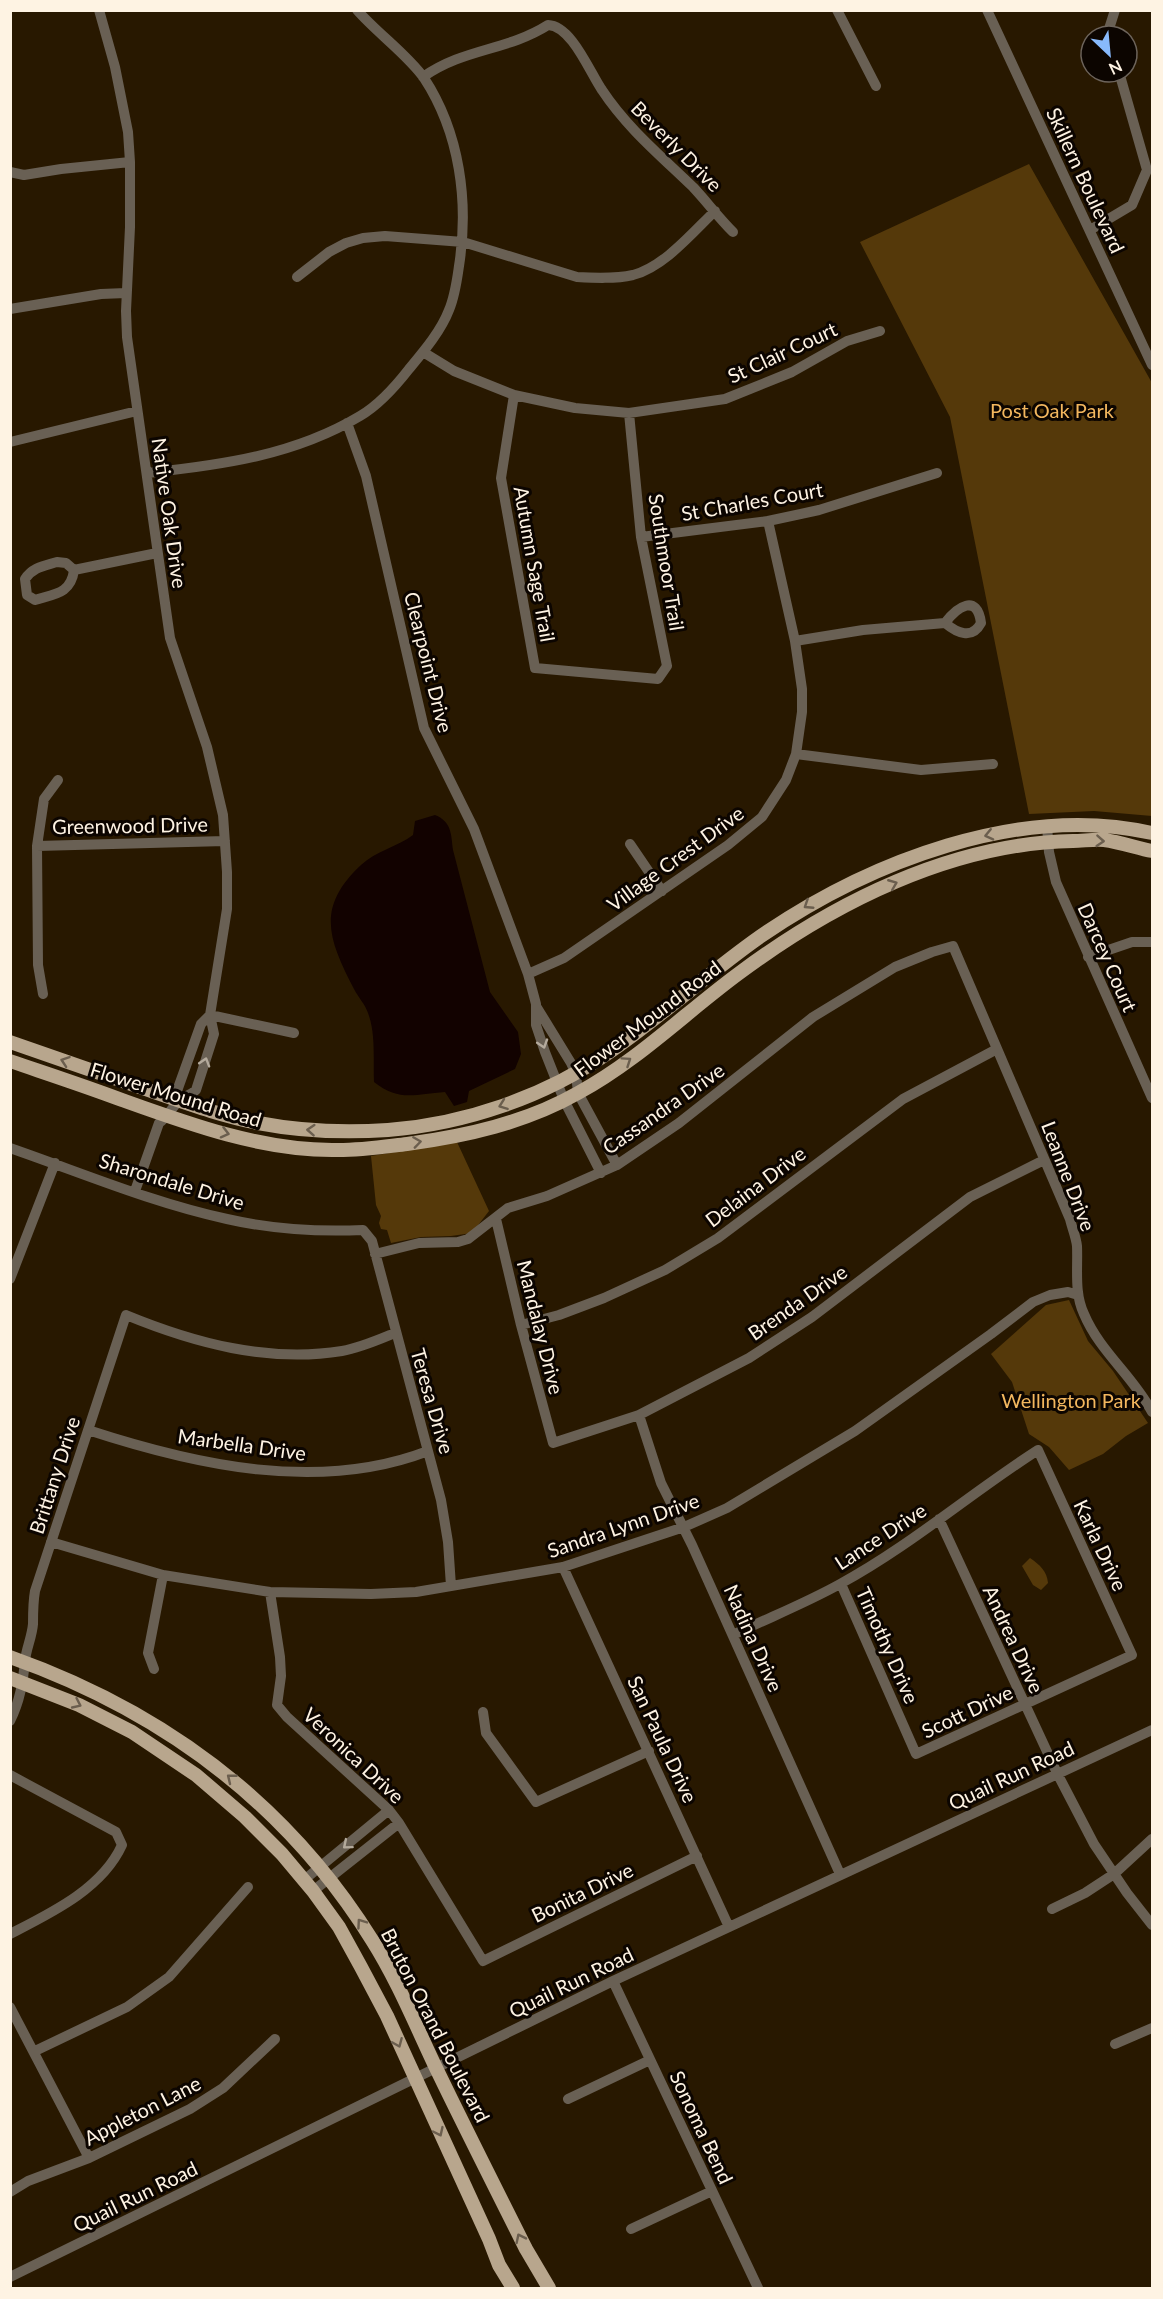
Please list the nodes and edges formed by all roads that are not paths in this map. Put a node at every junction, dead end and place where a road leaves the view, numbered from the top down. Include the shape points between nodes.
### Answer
1 (99, 10) edge
2 (357, 10) edge
3 (837, 10) edge
4 (987, 10) edge
5 (423, 77) junction
6 (1122, 84) edge
7 (876, 86) dead end
8 (130, 162) junction
9 (10, 172) edge
10 (715, 211) junction
11 (1090, 230) junction
12 (733, 232) dead end
13 (463, 242) junction
14 (297, 277) dead end
15 (126, 293) junction
16 (10, 309) edge
17 (880, 331) dead end
18 (423, 352) junction
19 (1152, 365) edge
20 (514, 395) junction
21 (137, 411) junction
22 (629, 413) junction
23 (347, 423) junction
24 (10, 442) edge
25 (148, 473) junction
26 (937, 473) dead end
27 (768, 521) junction
28 (641, 537) junction
29 (158, 553) junction
30 (74, 570) junction
31 (945, 623) dead end
32 (795, 641) junction
33 (658, 679) joint
34 (796, 754) junction
35 (993, 764) dead end
36 (58, 780) dead end
37 (1047, 825) junction
38 (1152, 833) edge
39 (225, 841) junction
40 (1047, 841) junction
41 (630, 844) dead end
42 (37, 846) junction
43 (1152, 851) edge
44 (662, 891) junction
45 (1152, 942) edge
46 (953, 946) joint
47 (1088, 957) junction
48 (528, 974) junction
49 (43, 994) dead end
50 (536, 1004) junction
51 (210, 1016) junction
52 (294, 1033) dead end
53 (10, 1042) edge
54 (997, 1049) junction
55 (10, 1061) edge
56 (576, 1074) junction
57 (557, 1083) junction
58 (578, 1093) junction
59 (1152, 1098) edge
60 (564, 1100) junction
61 (179, 1101) junction
62 (169, 1116) junction
63 (10, 1148) edge
64 (1044, 1160) junction
65 (55, 1163) junction
66 (617, 1165) junction
67 (601, 1173) junction
68 (135, 1191) junction
69 (496, 1219) junction
70 (363, 1230) joint
71 (375, 1254) junction
72 (10, 1279) edge
73 (1077, 1294) junction
74 (521, 1325) junction
75 (395, 1333) junction
76 (1152, 1412) edge
77 (639, 1415) junction
78 (88, 1430) junction
79 (553, 1443) joint
80 (1038, 1450) joint
81 (428, 1451) junction
82 (939, 1519) junction
83 (684, 1527) junction
84 (51, 1542) junction
85 (563, 1568) junction
86 (163, 1575) junction
87 (841, 1584) junction
88 (451, 1586) junction
89 (270, 1592) junction
90 (733, 1635) junction
91 (1132, 1655) joint
92 (10, 1657) edge
93 (25, 1662) junction
94 (154, 1669) dead end
95 (17, 1681) edge
96 (1025, 1704) junction
97 (483, 1712) dead end
98 (10, 1721) edge
99 (1152, 1730) edge
100 (649, 1751) junction
101 (916, 1754) joint
102 (1057, 1773) junction
103 (10, 1774) edge
104 (389, 1810) junction
105 (399, 1822) junction
106 (1152, 1839) edge
107 (697, 1856) junction
108 (324, 1873) junction
109 (840, 1874) junction
110 (1114, 1874) junction
111 (309, 1886) junction
112 (248, 1887) dead end
113 (1052, 1909) dead end
114 (1152, 1924) edge
115 (729, 1927) junction
116 (10, 1934) edge
117 (483, 1961) joint
118 (613, 1981) junction
119 (10, 2007) edge
120 (1152, 2028) edge
121 (275, 2038) dead end
122 (1115, 2044) dead end
123 (35, 2051) junction
124 (650, 2060) junction
125 (436, 2068) junction
126 (414, 2079) junction
127 (568, 2099) dead end
128 (89, 2158) junction
129 (712, 2191) junction
130 (10, 2192) edge
131 (631, 2229) dead end
132 (10, 2277) edge
133 (513, 2289) edge
134 (549, 2289) edge
135 (758, 2289) edge

1 - 8 street, Native Oak Drive via 115,67
2 - 5 street
3 - 7 street
4 - 11 street, Skillern Boulevard
5 - 10 street, Beverly Drive via 462,56 510,44 555,26 569,37 626,123
5 - 13 street via 454,149 464,202
6 - 11 street via 1147,170 1132,205
8 - 9 street via 24,175
8 - 15 street, Native Oak Drive
10 - 12 street, Beverly Drive
10 - 13 street via 658,262 635,274 613,277 577,277
11 - 19 street, Skillern Boulevard
13 - 14 street via 363,238 329,252
13 - 18 street via 450,308
15 - 16 street
15 - 21 street, Native Oak Drive via 127,337
17 - 22 street, St Clair Court via 848,341 792,372 725,399
18 - 20 street, St Clair Court via 454,371
18 - 23 street via 380,402
20 - 22 street, St Clair Court via 575,408
20 - 33 street, Autumn Sage Trail via 501,478 535,668
21 - 24 street
21 - 25 street, Native Oak Drive
22 - 28 street, Southmoor Trail
23 - 25 street via 303,444 262,456
23 - 48 street, Clearpoint Drive via 366,476 424,728 467,811
25 - 29 street, Native Oak Drive
26 - 27 street, St Charles Court via 819,510
27 - 28 street, St Charles Court
27 - 32 street, Village Crest Drive
28 - 33 street, Southmoor Trail via 667,666
29 - 30 street
29 - 39 street, Native Oak Drive via 170,638 207,747
30 - 30 street via 57,562 35,568 25,579 27,595 35,600 59,593 72,582
31 - 32 street
32 - 34 street, Village Crest Drive via 802,689
34 - 35 street via 921,770
34 - 44 street, Village Crest Drive via 786,780 762,817
36 - 42 street via 44,799
37 - 38 main road, Flower Mound Road
37 - 40 street, Darcey Court
37 -> 56 main road, Flower Mound Road via 990,834 933,850 875,871 817,900 760,937 611,1052
39 - 42 street, Greenwood Drive
39 - 51 street, Native Oak Drive via 227,909
40 -> 43 main road, Flower Mound Road via 1103,840
40 - 47 street, Darcey Court via 1056,882
58 -> 40 main road, Flower Mound Road via 634,1057 738,974 831,913 947,863
41 - 44 street
42 - 49 street via 38,964
44 - 48 street, Village Crest Drive via 564,958
45 - 47 street via 1132,942
46 - 54 street, Leanne Drive
46 - 66 street, Cassandra Drive via 895,967 813,1017 679,1123
47 - 59 street, Darcey Court
48 - 50 street, Clearpoint Drive
50 - 56 street, Clearpoint Drive
50 -> 57 street, Clearpoint Drive via 536,1024
51 - 52 street
51 - 61 street, Native Oak Drive via 201,1024 177,1091
61 -> 51 street, Native Oak Drive via 196,1090 214,1034
61 -> 53 main road, Flower Mound Road
54 - 64 street, Leanne Drive
54 - 74 street, Delaina Drive via 903,1099 718,1238 665,1270 560,1315
55 - 62 main road, Flower Mound Road
56 - 57 main road, Flower Mound Road
56 - 58 street, Clearpoint Drive
57 - 60 street, Clearpoint Drive
57 -> 61 main road, Flower Mound Road via 497,1108 445,1122 389,1130 287,1128 220,1115
58 - 60 main road, Flower Mound Road
58 - 66 street, Clearpoint Drive
62 -> 60 main road, Flower Mound Road via 220,1133 288,1148 333,1150 373,1148 482,1131
60 - 67 street, Clearpoint Drive
61 - 62 street, Native Oak Drive
62 - 68 street, Native Oak Drive via 159,1123
63 - 65 street, Sharondale Drive
64 - 73 street, Leanne Drive via 1077,1244
64 - 77 street, Brenda Drive via 970,1197 812,1317 749,1358
65 - 68 street, Sharondale Drive
65 - 72 street
66 - 67 street, Cassandra Drive
67 - 69 street, Cassandra Drive via 508,1208
68 - 70 street, Sharondale Drive via 229,1220 323,1232
69 - 71 street, Cassandra Drive via 458,1242 419,1243
69 - 74 street, Mandalay Drive
70 - 71 street, Teresa Drive via 372,1241
71 - 75 street, Teresa Drive
73 - 76 street, Leanne Drive via 1095,1337 1144,1396
73 - 83 street, Sandra Lynn Drive via 1050,1295 1033,1302 855,1431 727,1508
74 - 79 street, Mandalay Drive
75 - 78 street, Brittany Drive via 344,1350 275,1353 225,1347 172,1334 126,1315
75 - 81 street, Teresa Drive
77 - 79 street, Brenda Drive
77 - 83 street, Nadina Drive via 661,1483
78 - 81 street, Marbella Drive via 146,1448 260,1469 313,1472 364,1468
78 - 84 street, Brittany Drive
80 - 82 street, Lance Drive
80 - 91 street, Karla Drive
81 - 88 street, Teresa Drive via 441,1500
82 - 87 street, Lance Drive
82 - 96 street, Andrea Drive
83 - 85 street, Sandra Lynn Drive
83 - 90 street, Nadina Drive
84 - 86 street, Sandra Lynn Drive
84 - 93 street, Brittany Drive via 35,1591
85 - 88 street, Sandra Lynn Drive
85 - 100 street, San Paula Drive
86 - 89 street, Sandra Lynn Drive
86 - 94 street via 148,1653
87 - 90 street, Lance Drive
87 - 101 street, Timothy Drive
88 - 89 street, Sandra Lynn Drive via 371,1594
89 - 104 street, Veronica Drive via 280,1656 277,1705
90 - 109 street, Nadina Drive
91 - 96 street, Scott Drive
92 - 93 main road, Bruton Orand Boulevard
93 - 95 street, Brittany Drive
108 -> 93 main road, Bruton Orand Boulevard via 255,1797 205,1757 117,1702
95 - 98 street, Brittany Drive
95 -> 111 main road, Bruton Orand Boulevard via 79,1705 132,1732 196,1775 245,1817
96 - 101 street, Scott Drive
96 - 102 street, Andrea Drive
97 - 100 street via 486,1733 536,1802
99 - 102 street, Quail Run Road
100 - 107 street, San Paula Drive
102 - 109 street, Quail Run Road
102 - 110 street, Andrea Drive
103 - 116 street via 116,1832 122,1845 86,1889
104 - 105 street, Veronica Drive
104 -> 108 street
105 - 108 street
105 - 117 street, Veronica Drive
106 - 110 street
107 - 115 street, San Paula Drive
107 - 117 street, Bonita Drive
108 - 111 street
125 -> 108 main road, Bruton Orand Boulevard via 373,1940
109 - 115 street, Quail Run Road
110 - 113 street
110 - 114 street, Andrea Drive
111 -> 126 main road, Bruton Orand Boulevard via 339,1927 361,1967
112 - 123 street via 169,1977 127,2007
115 - 118 street, Quail Run Road
118 - 124 street, Sonoma Bend
118 - 125 street, Quail Run Road
119 - 123 street
120 - 122 street
121 - 128 street, Appleton Lane via 223,2088 190,2109
123 - 128 street
124 - 127 street
124 - 129 street, Sonoma Bend
125 - 126 street, Quail Run Road
134 -> 125 main road, Bruton Orand Boulevard
126 - 132 street, Quail Run Road
126 -> 133 main road, Bruton Orand Boulevard
128 - 130 street, Appleton Lane
129 - 131 street
129 - 135 street, Sonoma Bend

